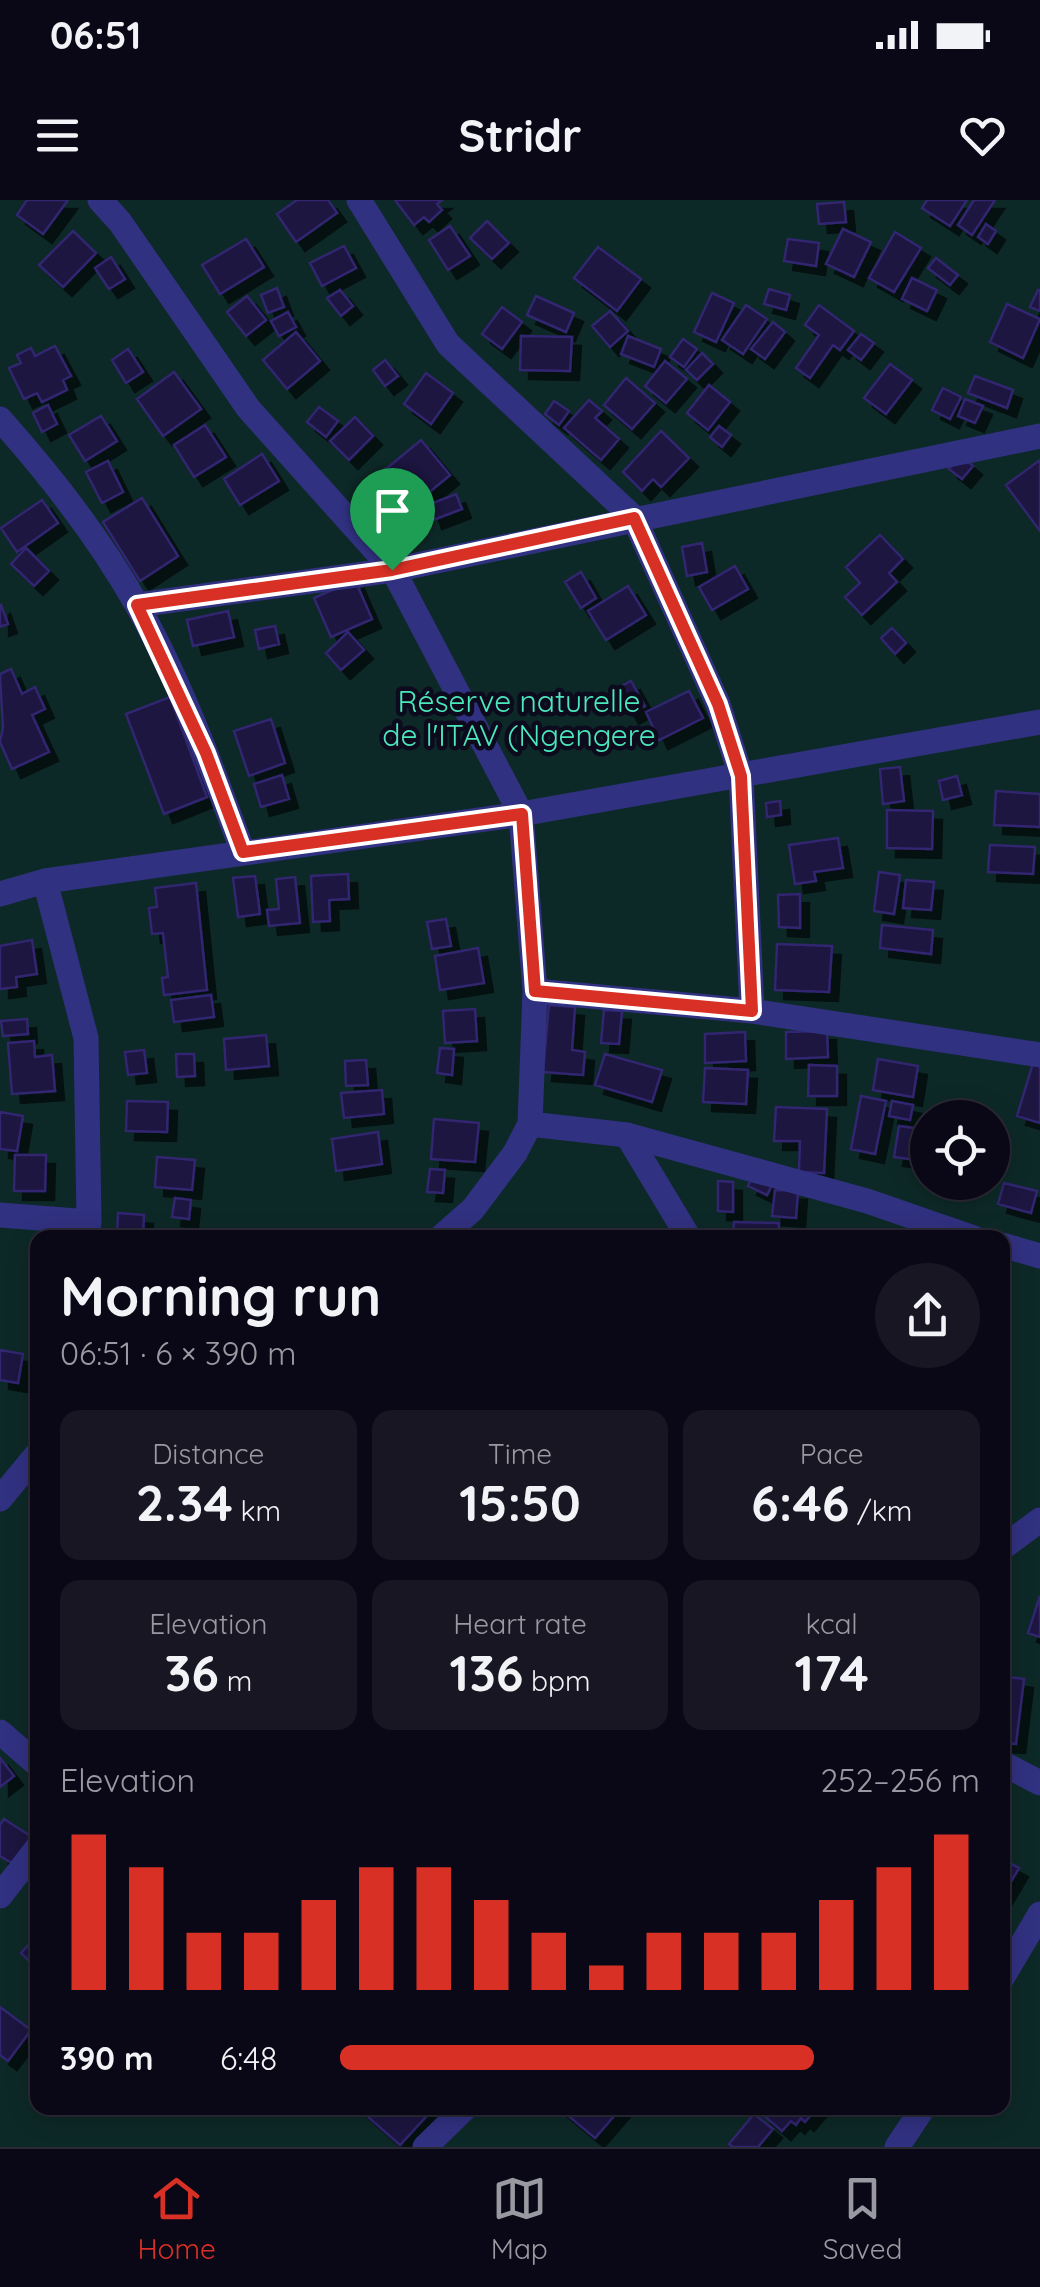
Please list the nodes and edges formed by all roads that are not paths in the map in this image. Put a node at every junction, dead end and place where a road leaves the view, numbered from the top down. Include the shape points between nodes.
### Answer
1 (100, 200) edge
2 (359, 200) edge
3 (0, 419) edge
4 (1040, 436) edge
5 (634, 518) junction
6 (392, 570) junction
7 (137, 605) junction
8 (1040, 722) edge
9 (741, 776) junction
10 (522, 814) junction
11 (243, 852) junction
12 (45, 880) junction
13 (0, 894) edge
14 (535, 991) junction
15 (752, 1011) junction
16 (1040, 1055) edge
17 (530, 1124) junction
18 (627, 1135) junction
19 (0, 1215) edge
20 (88, 1230) edge
21 (449, 1230) edge
22 (684, 1230) edge
23 (950, 1230) edge
24 (1010, 1248) edge
25 (1040, 1256) edge
26 (30, 1463) edge
27 (0, 1499) edge
28 (1040, 1520) edge
29 (1010, 1542) edge
30 (0, 1732) edge
31 (30, 1758) edge
32 (1010, 1767) edge
33 (1040, 1783) edge
34 (30, 1858) edge
35 (0, 1896) edge
36 (1040, 1914) edge
37 (1010, 1965) edge
38 (454, 2115) edge
39 (918, 2115) edge
40 (425, 2147) edge
41 (897, 2147) edge

1 - 6 street via 248,408
2 - 5 street via 448,344
3 - 7 street via 83,523
4 - 5 street
5 - 6 street
5 - 9 street via 718,704
6 - 7 street
6 - 10 street
7 - 11 street via 206,753
8 - 9 street
9 - 10 street
9 - 15 street
10 - 11 street
10 - 14 street
11 - 12 street
12 - 13 street
12 - 20 street via 86,1038
14 - 15 street
14 - 17 street
15 - 16 street
17 - 18 street
17 - 21 street via 473,1209
18 - 22 street
18 - 23 street
19 - 20 street
24 - 25 street
26 - 27 street
28 - 29 street
30 - 31 street
32 - 33 street
34 - 35 street
36 - 37 street
38 - 40 street
39 - 41 street

